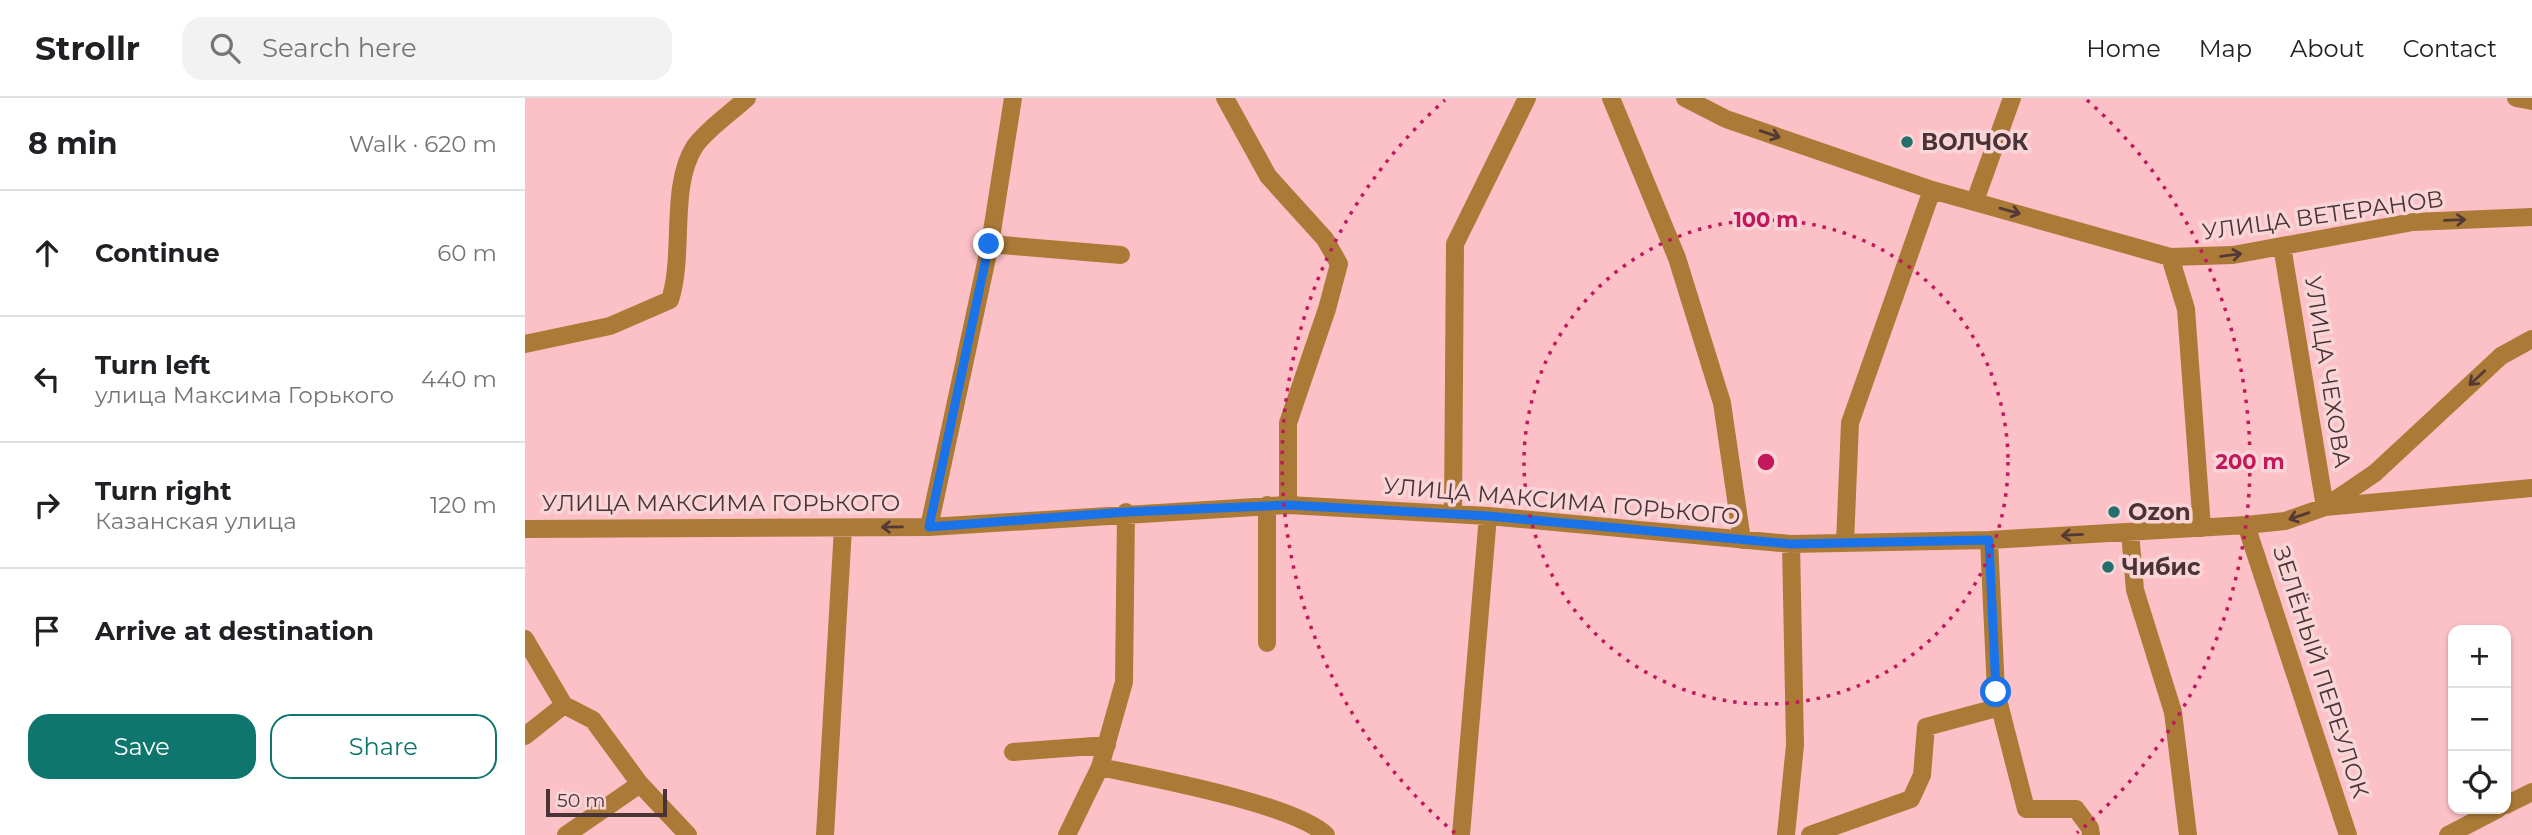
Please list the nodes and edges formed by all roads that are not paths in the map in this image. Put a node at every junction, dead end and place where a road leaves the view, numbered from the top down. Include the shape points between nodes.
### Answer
1 (747, 98) edge
2 (1013, 98) edge
3 (1225, 98) edge
4 (1527, 98) edge
5 (1611, 98) edge
6 (1685, 98) edge
7 (1724, 98) edge
8 (2012, 98) edge
9 (2515, 98) edge
10 (2532, 101) edge
11 (1726, 119) junction
12 (1932, 190) junction
13 (1975, 201) junction
14 (2532, 217) edge
15 (989, 244) junction
16 (2282, 246) junction
17 (1121, 255) dead end
18 (2170, 257) junction
19 (2532, 339) edge
20 (525, 344) edge
21 (2532, 488) edge
22 (1267, 505) junction
23 (1288, 505) junction
24 (2325, 507) junction
25 (1126, 512) junction
26 (1453, 514) junction
27 (1488, 516) junction
28 (2246, 525) junction
29 (929, 527) junction
30 (843, 528) junction
31 (2202, 528) junction
32 (525, 529) edge
33 (2130, 532) junction
34 (1742, 540) junction
35 (1989, 540) junction
36 (1845, 543) junction
37 (1791, 544) junction
38 (525, 639) edge
39 (1267, 643) dead end
40 (564, 705) junction
41 (2000, 707) junction
42 (525, 736) edge
43 (1107, 745) junction
44 (1013, 752) dead end
45 (1100, 767) junction
46 (640, 784) junction
47 (2532, 792) edge
48 (2511, 802) edge
49 (2488, 814) edge
50 (566, 835) edge
51 (688, 835) edge
52 (825, 835) edge
53 (1067, 835) edge
54 (1326, 835) edge
55 (1461, 835) edge
56 (1786, 835) edge
57 (1810, 835) edge
58 (2091, 835) edge
59 (2188, 835) edge
60 (2348, 835) edge
61 (2448, 835) edge

1 - 20 street via 696,146 683,177 677,276 670,300 610,326
2 - 15 street
3 - 23 street via 1268,176 1325,239 1339,264 1288,423
4 - 26 street via 1454,243
5 - 34 street via 1677,258 1722,403
6 - 11 street, УЛИЦА ВЕТЕРАНОВ
7 - 11 street
8 - 13 street
9 - 10 street
11 -> 12 street, УЛИЦА ВЕТЕРАНОВ
12 - 13 street, УЛИЦА ВЕТЕРАНОВ
12 - 36 street via 1850,423
13 -> 18 street, УЛИЦА ВЕТЕРАНОВ
16 -> 14 street, УЛИЦА ВЕТЕРАНОВ via 2413,222
15 - 17 street
15 - 29 street
18 -> 16 street, УЛИЦА ВЕТЕРАНОВ via 2233,255
16 - 24 street, УЛИЦА ЧЕХОВА
18 - 31 street via 2186,309
19 -> 24 street, УЛИЦА МАКСИМА ГОРЬКОГО via 2501,356 2375,473
21 - 24 street
22 - 23 street, УЛИЦА МАКСИМА ГОРЬКОГО
22 - 25 street, УЛИЦА МАКСИМА ГОРЬКОГО
22 - 39 street
23 - 26 street, УЛИЦА МАКСИМА ГОРЬКОГО
24 -> 28 street, УЛИЦА МАКСИМА ГОРЬКОГО via 2285,521
25 - 29 street, УЛИЦА МАКСИМА ГОРЬКОГО
25 - 43 street via 1124,682
26 - 27 street, УЛИЦА МАКСИМА ГОРЬКОГО
27 - 34 street, УЛИЦА МАКСИМА ГОРЬКОГО
27 - 55 street
28 - 31 street, УЛИЦА МАКСИМА ГОРЬКОГО
28 - 60 street, ЗЕЛЁНЫЙ ПЕРЕУЛОК
29 -> 30 street, УЛИЦА МАКСИМА ГОРЬКОГО
30 - 32 street, УЛИЦА МАКСИМА ГОРЬКОГО
30 - 52 street
31 - 33 street, УЛИЦА МАКСИМА ГОРЬКОГО
33 -> 35 street, УЛИЦА МАКСИМА ГОРЬКОГО
33 - 59 street via 2134,590 2173,712
34 - 37 street, УЛИЦА МАКСИМА ГОРЬКОГО
35 - 36 street, УЛИЦА МАКСИМА ГОРЬКОГО
35 - 41 street
36 - 37 street, УЛИЦА МАКСИМА ГОРЬКОГО
37 - 56 street via 1795,745
38 - 40 street
40 - 42 street
40 - 46 street via 593,720
41 - 57 street via 1926,727 1922,775 1911,800
41 - 58 street via 2026,809 2076,809
43 - 44 street
43 - 45 street
45 - 53 street
45 - 54 street via 1299,818
46 - 50 street
46 - 51 street
47 - 48 street
49 - 61 street

